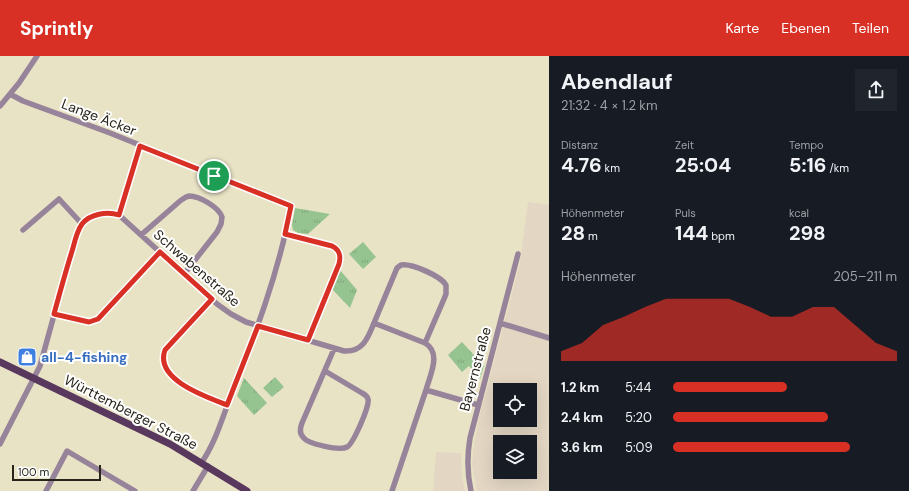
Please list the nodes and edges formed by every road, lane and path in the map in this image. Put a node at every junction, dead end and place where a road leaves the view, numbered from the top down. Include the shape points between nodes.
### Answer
1 (37, 56) edge
2 (10, 94) junction
3 (0, 106) edge
4 (140, 146) junction
5 (119, 215) junction
6 (82, 224) junction
7 (23, 230) dead end
8 (285, 234) junction
9 (141, 235) junction
10 (160, 252) junction
11 (518, 254) dead end
12 (184, 274) junction
13 (212, 299) junction
14 (54, 314) junction
15 (374, 323) junction
16 (500, 323) junction
17 (258, 326) junction
18 (549, 338) edge
19 (308, 340) junction
20 (425, 343) junction
21 (334, 349) junction
22 (0, 362) edge
23 (325, 372) junction
24 (34, 378) junction
25 (426, 390) junction
26 (227, 405) junction
27 (478, 405) junction
28 (0, 444) edge
29 (205, 464) junction
30 (126, 489) edge
31 (46, 491) edge
32 (135, 491) edge
33 (194, 491) edge
34 (247, 491) edge
35 (392, 491) edge
36 (471, 491) edge

1 - 2 street
2 - 3 street
2 - 4 street, Lange Äcker via 23,102
4 - 5 street
4 - 8 street, Lange Äcker via 291,206
5 - 6 street via 103,213 89,218
5 - 9 street, Schwabenstraße
6 - 7 street via 59,199
6 - 14 street
8 - 17 street
8 - 19 street via 332,246 340,254 339,264
9 - 10 street, Schwabenstraße
9 - 12 street via 180,200 188,196 207,202 218,209 222,217 220,228
10 - 12 street, Schwabenstraße
10 - 14 street via 98,319 89,322
11 - 16 street, Bayernstraße
12 - 13 street, Schwabenstraße
13 - 17 street, Schwabenstraße via 241,320
13 - 26 street via 168,346 164,353 164,363 169,372 185,386
14 - 24 street via 40,366
15 - 20 street
15 - 20 street, Schwabenstraße via 397,268 409,265 439,278 446,285 446,294
15 - 21 street, Schwabenstraße via 360,348 348,352
16 - 18 street
16 - 27 street, Bayernstraße
17 - 19 street, Schwabenstraße
17 - 26 street
19 - 21 street, Schwabenstraße
20 - 25 street via 432,349 435,357
21 - 23 street
22 - 24 main road, Württemberger Straße
23 - 23 street via 300,428 301,433 303,438 310,442 338,449 344,448 353,440 368,400 362,392
24 - 28 street
24 - 29 main road, Württemberger Straße via 170,444
25 - 27 street
25 - 35 street
26 - 29 street
27 - 36 street, Bayernstraße via 468,451
29 - 33 street
29 - 34 main road, Württemberger Straße
30 - 31 street via 67,452
30 - 32 street

